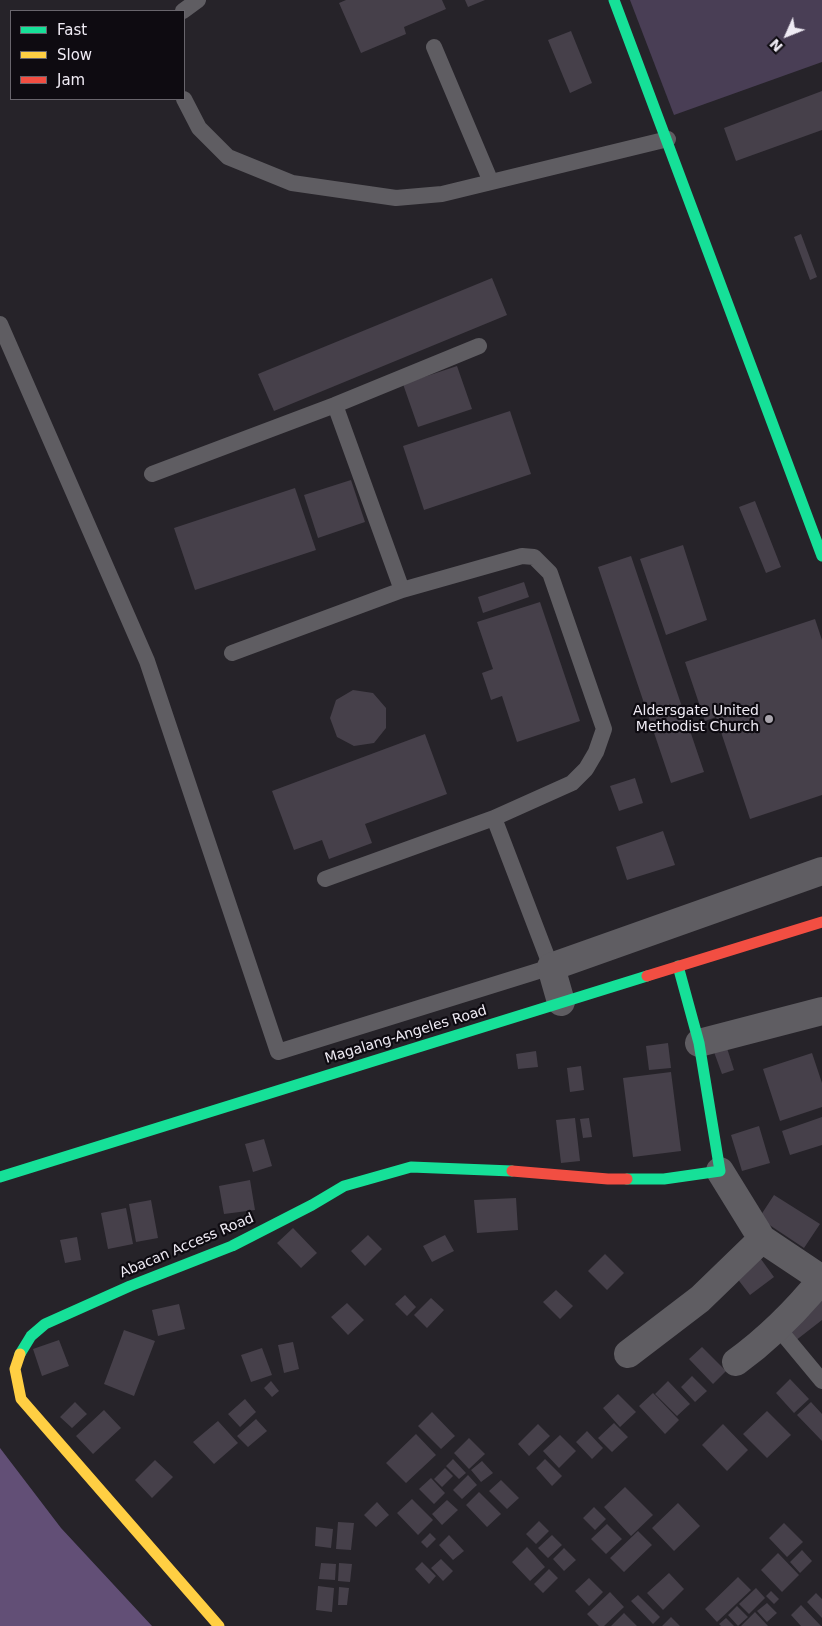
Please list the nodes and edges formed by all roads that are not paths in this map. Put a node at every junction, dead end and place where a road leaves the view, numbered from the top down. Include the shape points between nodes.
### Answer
1 (198, 0) edge
2 (614, 0) edge
3 (184, 10) edge
4 (434, 47) dead end
5 (185, 100) edge
6 (668, 139) junction
7 (492, 182) junction
8 (0, 324) edge
9 (479, 346) dead end
10 (335, 405) junction
11 (152, 474) dead end
12 (822, 556) edge
13 (402, 590) junction
14 (232, 653) dead end
15 (494, 818) junction
16 (822, 872) edge
17 (325, 879) dead end
18 (822, 922) edge
19 (678, 966) junction
20 (551, 967) junction
21 (561, 1002) junction
22 (822, 1010) edge
23 (699, 1043) junction
24 (720, 1171) junction
25 (0, 1177) edge
26 (762, 1239) junction
27 (822, 1279) edge
28 (778, 1328) junction
29 (628, 1354) dead end
30 (736, 1362) dead end
31 (822, 1381) edge
32 (219, 1626) edge

1 - 3 lane
2 - 6 street
4 - 7 lane
5 - 7 lane via 199,128 228,157 292,183 396,198 442,194
6 - 7 lane
6 - 12 street
8 - 20 lane via 147,661 278,1052
9 - 10 lane
10 - 11 lane
10 - 13 lane
13 - 14 lane
13 - 15 lane via 522,556 534,557 550,573 604,730 586,769 572,783
15 - 17 lane
15 - 20 lane
16 - 20 street
18 - 19 street, Magalang-Angeles Road
19 - 21 street, Magalang-Angeles Road
19 - 23 street
20 - 21 street
21 - 25 street, Magalang-Angeles Road
22 - 23 street
23 - 24 street
24 - 26 street
24 - 32 street, Abacan Access Road via 664,1179 618,1179 411,1167 344,1186 232,1246 45,1324 31,1336 15,1368 21,1399
26 - 27 street
26 - 29 street via 700,1299
27 - 28 street
28 - 30 street
28 - 31 lane

